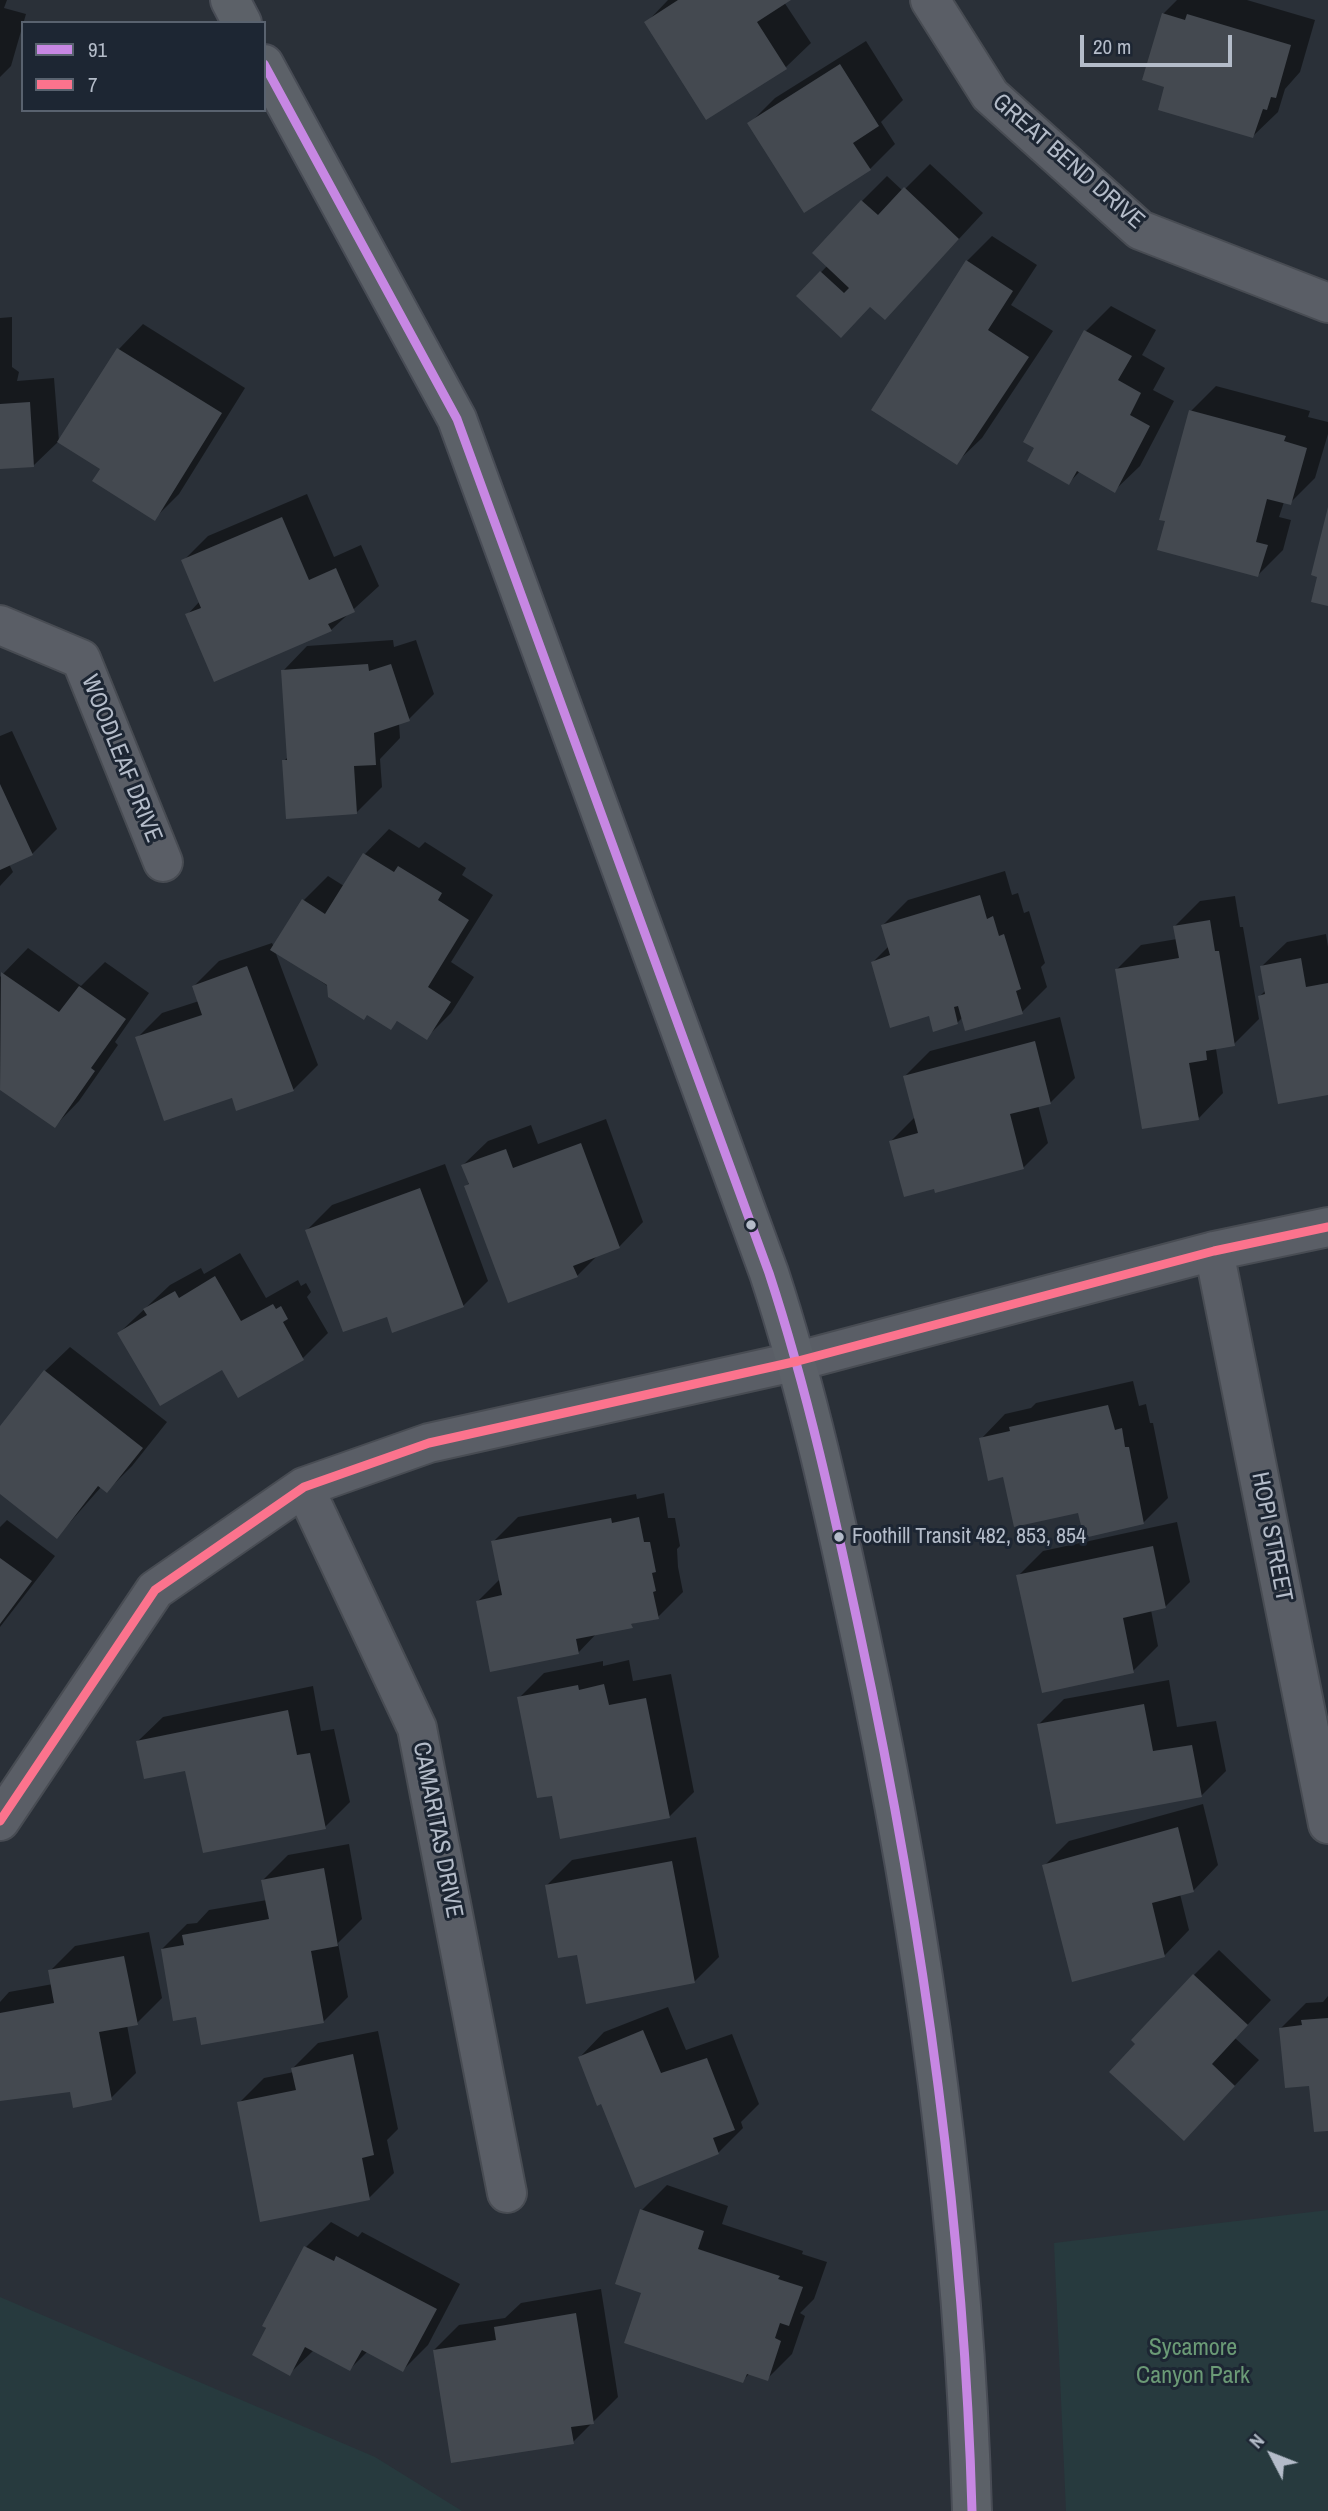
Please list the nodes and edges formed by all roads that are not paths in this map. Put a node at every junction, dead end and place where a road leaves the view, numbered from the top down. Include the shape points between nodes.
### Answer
1 (230, 0) edge
2 (930, 0) edge
3 (241, 21) edge
4 (266, 68) edge
5 (1328, 303) edge
6 (0, 625) edge
7 (163, 862) dead end
8 (1328, 1227) edge
9 (1213, 1251) junction
10 (798, 1361) junction
11 (304, 1488) junction
12 (0, 1821) edge
13 (1328, 1824) edge
14 (507, 2193) dead end
15 (972, 2511) edge

1 - 3 main road
2 - 5 street, GREAT BEND DRIVE via 989,95 1140,230
4 - 10 main road via 457,419
6 - 7 street, WOODLEAF DRIVE via 81,659
8 - 9 street
9 - 10 street
9 - 13 street, HOPI STREET
10 - 11 street via 429,1443
10 - 15 main road via 887,1759 925,2000 969,2403
11 - 12 street via 155,1590
11 - 14 street, CAMARITAS DRIVE via 417,1728

